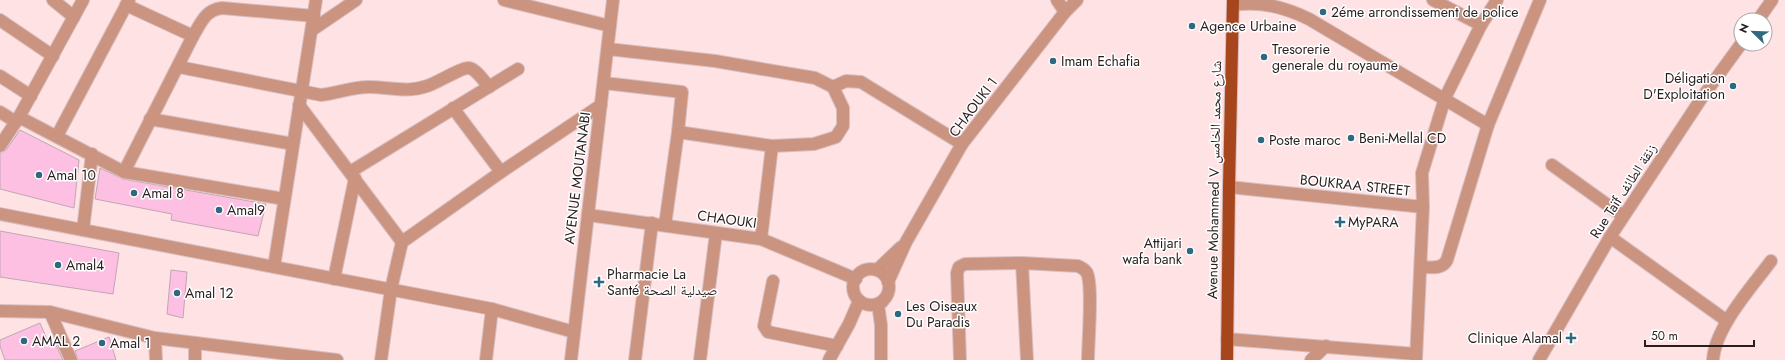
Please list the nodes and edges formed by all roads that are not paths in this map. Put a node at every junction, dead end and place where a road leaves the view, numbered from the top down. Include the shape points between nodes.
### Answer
1 (53, 0) edge
2 (83, 0) edge
3 (316, 0) edge
4 (356, 0) edge
5 (504, 0) edge
6 (613, 0) edge
7 (1057, 0) edge
8 (1077, 0) edge
9 (1433, 0) edge
10 (1497, 0) edge
11 (1540, 0) edge
12 (1772, 0) edge
13 (128, 3) edge
14 (1233, 3) edge
15 (1065, 12) junction
16 (1764, 12) edge
17 (314, 16) junction
18 (74, 17) junction
19 (0, 20) edge
20 (1481, 25) junction
21 (610, 26) junction
22 (312, 30) junction
23 (193, 36) junction
24 (608, 49) junction
25 (1735, 52) edge
26 (52, 56) junction
27 (179, 67) junction
28 (518, 70) dead end
29 (0, 76) edge
30 (604, 83) junction
31 (489, 86) junction
32 (833, 87) junction
33 (302, 92) junction
34 (31, 96) junction
35 (1445, 98) junction
36 (299, 105) junction
37 (601, 105) junction
38 (453, 108) junction
39 (0, 112) edge
40 (18, 119) junction
41 (150, 119) junction
42 (1488, 125) junction
43 (678, 132) junction
44 (57, 136) junction
45 (293, 144) junction
46 (962, 144) junction
47 (0, 146) edge
48 (772, 146) junction
49 (92, 154) junction
50 (1552, 165) dead end
51 (124, 172) junction
52 (501, 172) junction
53 (352, 175) junction
54 (1229, 187) junction
55 (284, 199) junction
56 (1423, 207) junction
57 (0, 214) edge
58 (588, 215) junction
59 (1623, 216) junction
60 (652, 223) junction
61 (665, 225) junction
62 (83, 230) junction
63 (716, 233) junction
64 (1610, 237) junction
65 (761, 239) junction
66 (402, 242) junction
67 (906, 242) junction
68 (1771, 261) dead end
69 (1022, 263) junction
70 (274, 267) junction
71 (1421, 267) junction
72 (877, 270) junction
73 (334, 278) junction
74 (856, 279) junction
75 (773, 281) dead end
76 (888, 282) junction
77 (391, 289) junction
78 (859, 300) junction
79 (878, 303) junction
80 (492, 309) junction
81 (0, 311) edge
82 (50, 312) junction
83 (1727, 321) junction
84 (850, 324) junction
85 (574, 332) junction
86 (155, 338) junction
87 (1227, 339) junction
88 (195, 343) junction
89 (838, 346) junction
90 (1326, 346) junction
91 (235, 354) edge
92 (293, 357) edge
93 (1416, 357) edge
94 (72, 360) edge
95 (156, 360) edge
96 (195, 360) edge
97 (337, 360) edge
98 (381, 360) edge
99 (486, 360) edge
100 (571, 360) edge
101 (635, 360) edge
102 (700, 360) edge
103 (829, 360) edge
104 (881, 360) edge
105 (960, 360) edge
106 (1027, 360) edge
107 (1088, 360) edge
108 (1227, 360) edge
109 (1311, 360) edge
110 (1539, 360) edge
111 (1713, 360) edge

1 - 18 street
2 - 18 street
3 - 17 street
4 - 22 street
5 - 21 street
6 - 21 street, AVENUE MOUTANABI
7 - 15 street
8 - 15 street, CHAOUKI 1
9 - 20 street
10 - 20 street, BOUKRAA STREET
11 - 42 street
12 - 16 street
13 - 23 street
13 - 44 street
14 - 35 street via 1260,3 1304,16
14 - 54 main road, Avenue Mohammed V شارع محمد الخامس
15 - 46 street, CHAOUKI 1
17 - 22 street
17 - 23 street via 213,9 206,15
18 - 26 street
19 - 26 street
20 - 35 street, BOUKRAA STREET
21 - 24 street, AVENUE MOUTANABI
22 - 33 street
23 - 27 street
24 - 30 street, AVENUE MOUTANABI
24 - 32 street via 715,61 815,78
25 - 59 street, Rue Taïf زنقة الطائف
26 - 34 street
27 - 33 street
27 - 41 street
28 - 31 street
29 - 34 street
30 - 37 street, AVENUE MOUTANABI
30 - 43 street via 682,92
31 - 33 street via 472,69 467,68 427,86 410,90 370,87 321,95
31 - 38 street
32 - 46 street via 846,81 861,82
32 - 48 street via 843,108 843,126 836,137 814,144
33 - 36 street
34 - 40 street
35 - 42 street
35 - 56 street, BOUKRAA STREET via 1422,173
36 - 45 street
36 - 53 street
37 - 52 street
37 - 58 street, AVENUE MOUTANABI
38 - 52 street
38 - 53 street
39 - 40 street
40 - 44 street
40 - 47 street
41 - 45 street
41 - 51 street
42 - 71 street via 1445,264
43 - 48 street
43 - 61 street
44 - 49 street
45 - 55 street
46 - 67 street, CHAOUKI 1
48 - 65 street
49 - 51 street
49 - 62 street
50 - 59 street
51 - 55 street
52 - 66 street
53 - 66 street
53 - 73 street
54 - 56 street, BOUKRAA STREET
54 - 87 main road, Avenue Mohammed V شارع محمد الخامس
55 - 70 street
56 - 71 street
57 - 62 street
58 - 60 street, CHAOUKI
58 - 85 street, AVENUE MOUTANABI
59 - 64 street, Rue Taïf زنقة الطائف
60 - 61 street, CHAOUKI
60 - 101 street
61 - 63 street, CHAOUKI
62 - 70 street
63 - 65 street, CHAOUKI
63 - 102 street
64 - 83 street
64 - 110 street, Rue Taïf زنقة الطائف
65 - 74 street, CHAOUKI
66 - 77 street
67 - 72 street, CHAOUKI 1
67 - 76 street, CHAOUKI 1
68 - 83 street
69 - 105 street via 965,264 960,267 957,273
69 - 106 street
69 - 107 street via 1078,266 1084,269 1089,290
70 - 73 street
71 - 93 street
72 - 74 street via 864,271
72 - 76 street
73 - 77 street
74 - 78 street via 853,288
75 - 89 street via 764,326 768,332
76 - 79 street via 888,292
77 - 80 street
77 - 98 street
78 - 79 street via 868,305
78 - 84 street
79 - 84 street
79 - 104 street
80 - 85 street
80 - 99 street
81 - 82 street
82 - 86 street
82 - 94 street
83 - 111 street via 1715,345
84 - 89 street
85 - 100 street, AVENUE MOUTANABI
86 - 88 street
86 - 95 street
87 - 90 street
87 - 108 main road, Avenue Mohammed V شارع محمد الخامس
88 - 91 street
88 - 96 street
89 - 103 street
90 - 93 street
90 - 109 street
91 - 92 street
92 - 97 street

